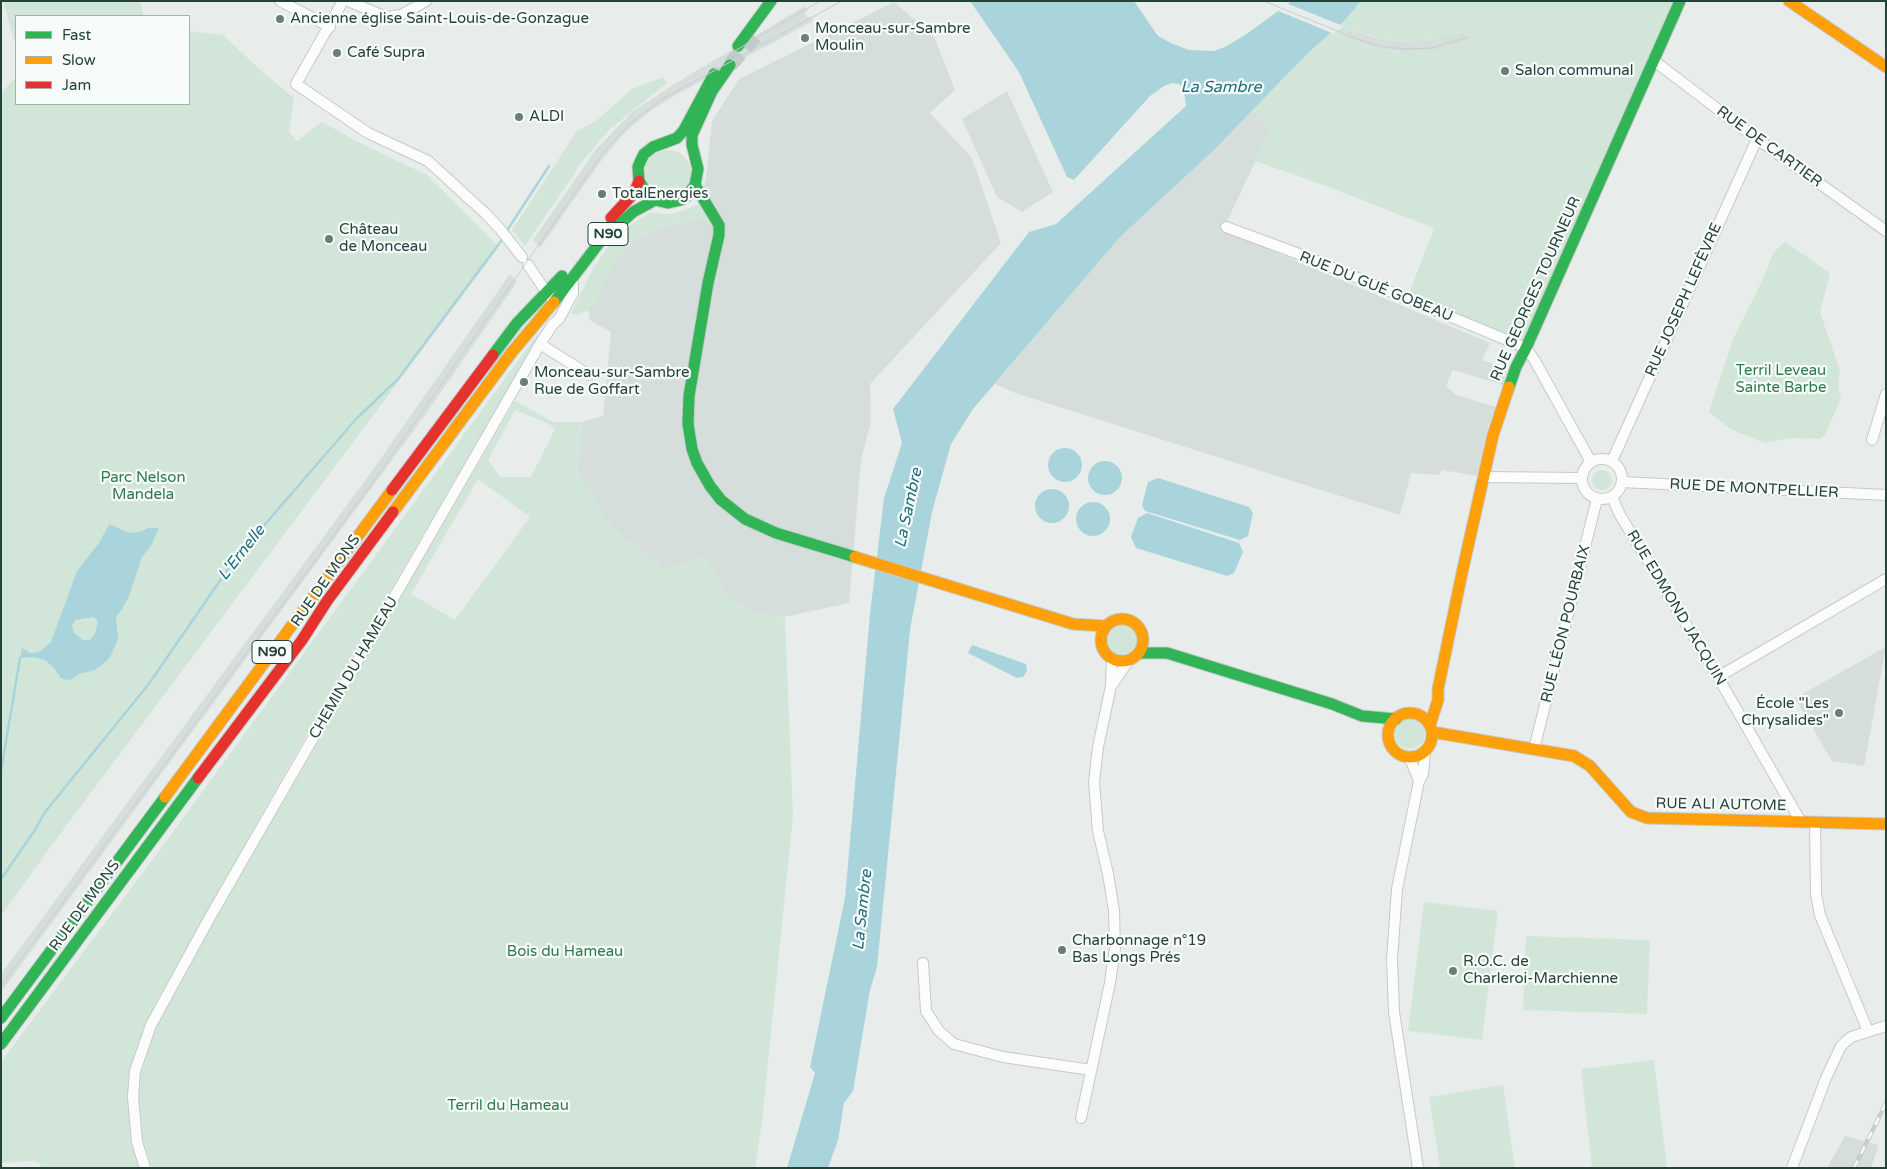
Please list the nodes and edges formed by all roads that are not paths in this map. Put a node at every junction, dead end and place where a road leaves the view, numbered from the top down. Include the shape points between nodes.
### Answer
1 (280, 1) edge
2 (343, 1) edge
3 (348, 1) edge
4 (426, 1) edge
5 (771, 1) edge
6 (779, 1) edge
7 (1680, 1) edge
8 (1789, 1) edge
9 (330, 27) junction
10 (756, 35) tunnel mouth
11 (738, 46) dead end
12 (1653, 60) junction
13 (730, 65) tunnel mouth
14 (1886, 67) edge
15 (714, 74) dead end
16 (1757, 139) junction
17 (664, 143) junction
18 (694, 158) junction
19 (639, 181) junction
20 (695, 185) junction
21 (687, 196) junction
22 (655, 200) junction
23 (705, 203) junction
24 (1226, 227) dead end
25 (1886, 231) edge
26 (570, 279) junction
27 (547, 291) junction
28 (552, 304) junction
29 (553, 324) junction
30 (534, 327) junction
31 (547, 334) junction
32 (540, 344) junction
33 (1526, 348) junction
34 (589, 375) dead end
35 (1886, 394) edge
36 (1872, 440) dead end
37 (1612, 461) junction
38 (1591, 462) junction
39 (1483, 477) junction
40 (1581, 478) junction
41 (1622, 482) junction
42 (1886, 495) edge
43 (1612, 497) junction
44 (1597, 499) junction
45 (1886, 579) edge
46 (1073, 624) junction
47 (1105, 626) junction
48 (1144, 638) junction
49 (1101, 642) junction
50 (1139, 653) junction
51 (1167, 653) junction
52 (1112, 658) junction
53 (1129, 660) junction
54 (1718, 677) junction
55 (1112, 686) junction
56 (1438, 689) junction
57 (1417, 715) junction
58 (1362, 716) junction
59 (1396, 719) junction
60 (1431, 729) junction
61 (1389, 735) junction
62 (1534, 749) junction
63 (1425, 751) junction
64 (1406, 756) junction
65 (1419, 782) junction
66 (1801, 822) junction
67 (1815, 823) junction
68 (1886, 824) edge
69 (923, 963) dead end
70 (1, 1018) edge
71 (1886, 1026) edge
72 (1868, 1031) junction
73 (1, 1044) edge
74 (1091, 1070) junction
75 (1081, 1118) dead end
76 (145, 1168) edge
77 (1418, 1168) edge
78 (1792, 1168) edge

1 - 9 street
2 - 9 street
3 - 4 street via 386,18 401,15
5 - 11 main road
6 - 10 main road
7 - 12 main road, RUE GEORGES TOURNEUR
8 - 14 main road
9 - 27 street via 296,84 368,133 428,160 500,229
12 - 16 street, RUE DE CARTIER
12 - 33 main road, RUE GEORGES TOURNEUR
13 - 18 main road via 696,122 692,135
15 - 17 main road, RUE DE MONS / N90 via 684,130 677,138
16 - 25 street, RUE DE CARTIER
16 - 37 street, RUE JOSEPH LEFÈVRE
17 - 18 main road via 682,146
17 - 19 main road, RUE DE MONS / N90 via 653,146 644,154 638,167
18 - 20 main road via 698,174
19 - 22 main road via 642,189
19 - 27 main road, RUE DE MONS / N90 via 634,193
20 - 21 main road
20 - 23 main road
21 - 22 main road, RUE DE MONS / N90 via 668,203
21 - 23 main road
22 - 26 main road, RUE DE MONS / N90 via 633,212 599,242
23 - 46 main road via 719,225 719,235 687,410 689,436 697,463 721,500 745,520 776,533
24 - 33 street, RUE DU GUÉ GOBEAU via 1308,257
26 - 28 main road, RUE DE MONS / N90
26 - 29 street, CHEMIN DU HAMEAU via 573,293
27 - 28 street
27 - 70 main road, RUE DE MONS / N90 via 517,323 482,369
28 - 29 street
28 - 30 main road, RUE DE MONS / N90
29 - 31 street, CHEMIN DU HAMEAU
30 - 31 street
30 - 73 main road, RUE DE MONS / N90 via 512,352
31 - 32 street, CHEMIN DU HAMEAU
32 - 34 street
32 - 76 street, CHEMIN DU HAMEAU via 150,1025 135,1071 133,1097 137,1142
33 - 38 street
33 - 39 main road, RUE GEORGES TOURNEUR via 1516,367
35 - 36 street
37 - 38 street via 1599,459
37 - 41 street via 1619,468
38 - 40 street via 1584,468
39 - 40 street
39 - 56 main road, RUE GEORGES TOURNEUR
40 - 44 street via 1584,490
41 - 42 street, RUE DE MONTPELLIER
41 - 43 street
43 - 44 street
43 - 54 street, RUE EDMOND JACQUIN
44 - 62 street, RUE LÉON POURBAIX
45 - 54 street
46 - 47 main road
46 - 49 main road
47 - 48 main road via 1116,619 1128,619 1139,626
47 - 49 main road
48 - 50 main road
48 - 51 main road
49 - 52 main road via 1104,651
50 - 51 main road
50 - 53 main road
51 - 58 main road
52 - 53 main road
52 - 55 street
53 - 55 street
54 - 66 street, RUE EDMOND JACQUIN
55 - 74 street via 1098,747 1094,782 1098,832 1114,911 1115,948
56 - 57 main road, RUE GEORGES TOURNEUR
56 - 60 main road, RUE GEORGES TOURNEUR
57 - 59 main road via 1404,714
57 - 60 main road via 1425,719
58 - 59 main road
58 - 61 main road
59 - 61 main road
60 - 62 main road, RUE ALI AUTOME
60 - 63 main road via 1432,740
61 - 64 main road via 1393,748
62 - 66 main road, RUE ALI AUTOME via 1574,756 1590,766 1631,812 1647,818
63 - 64 main road via 1417,756
63 - 65 street
64 - 65 street
65 - 77 street via 1397,889 1392,958 1394,1012
66 - 67 main road, RUE ALI AUTOME
67 - 68 main road, RUE ALI AUTOME
67 - 72 street via 1816,894 1820,915
69 - 74 street via 926,1011 939,1031 954,1044 1004,1057
71 - 72 street
72 - 78 street via 1852,1037 1841,1046
74 - 75 street

